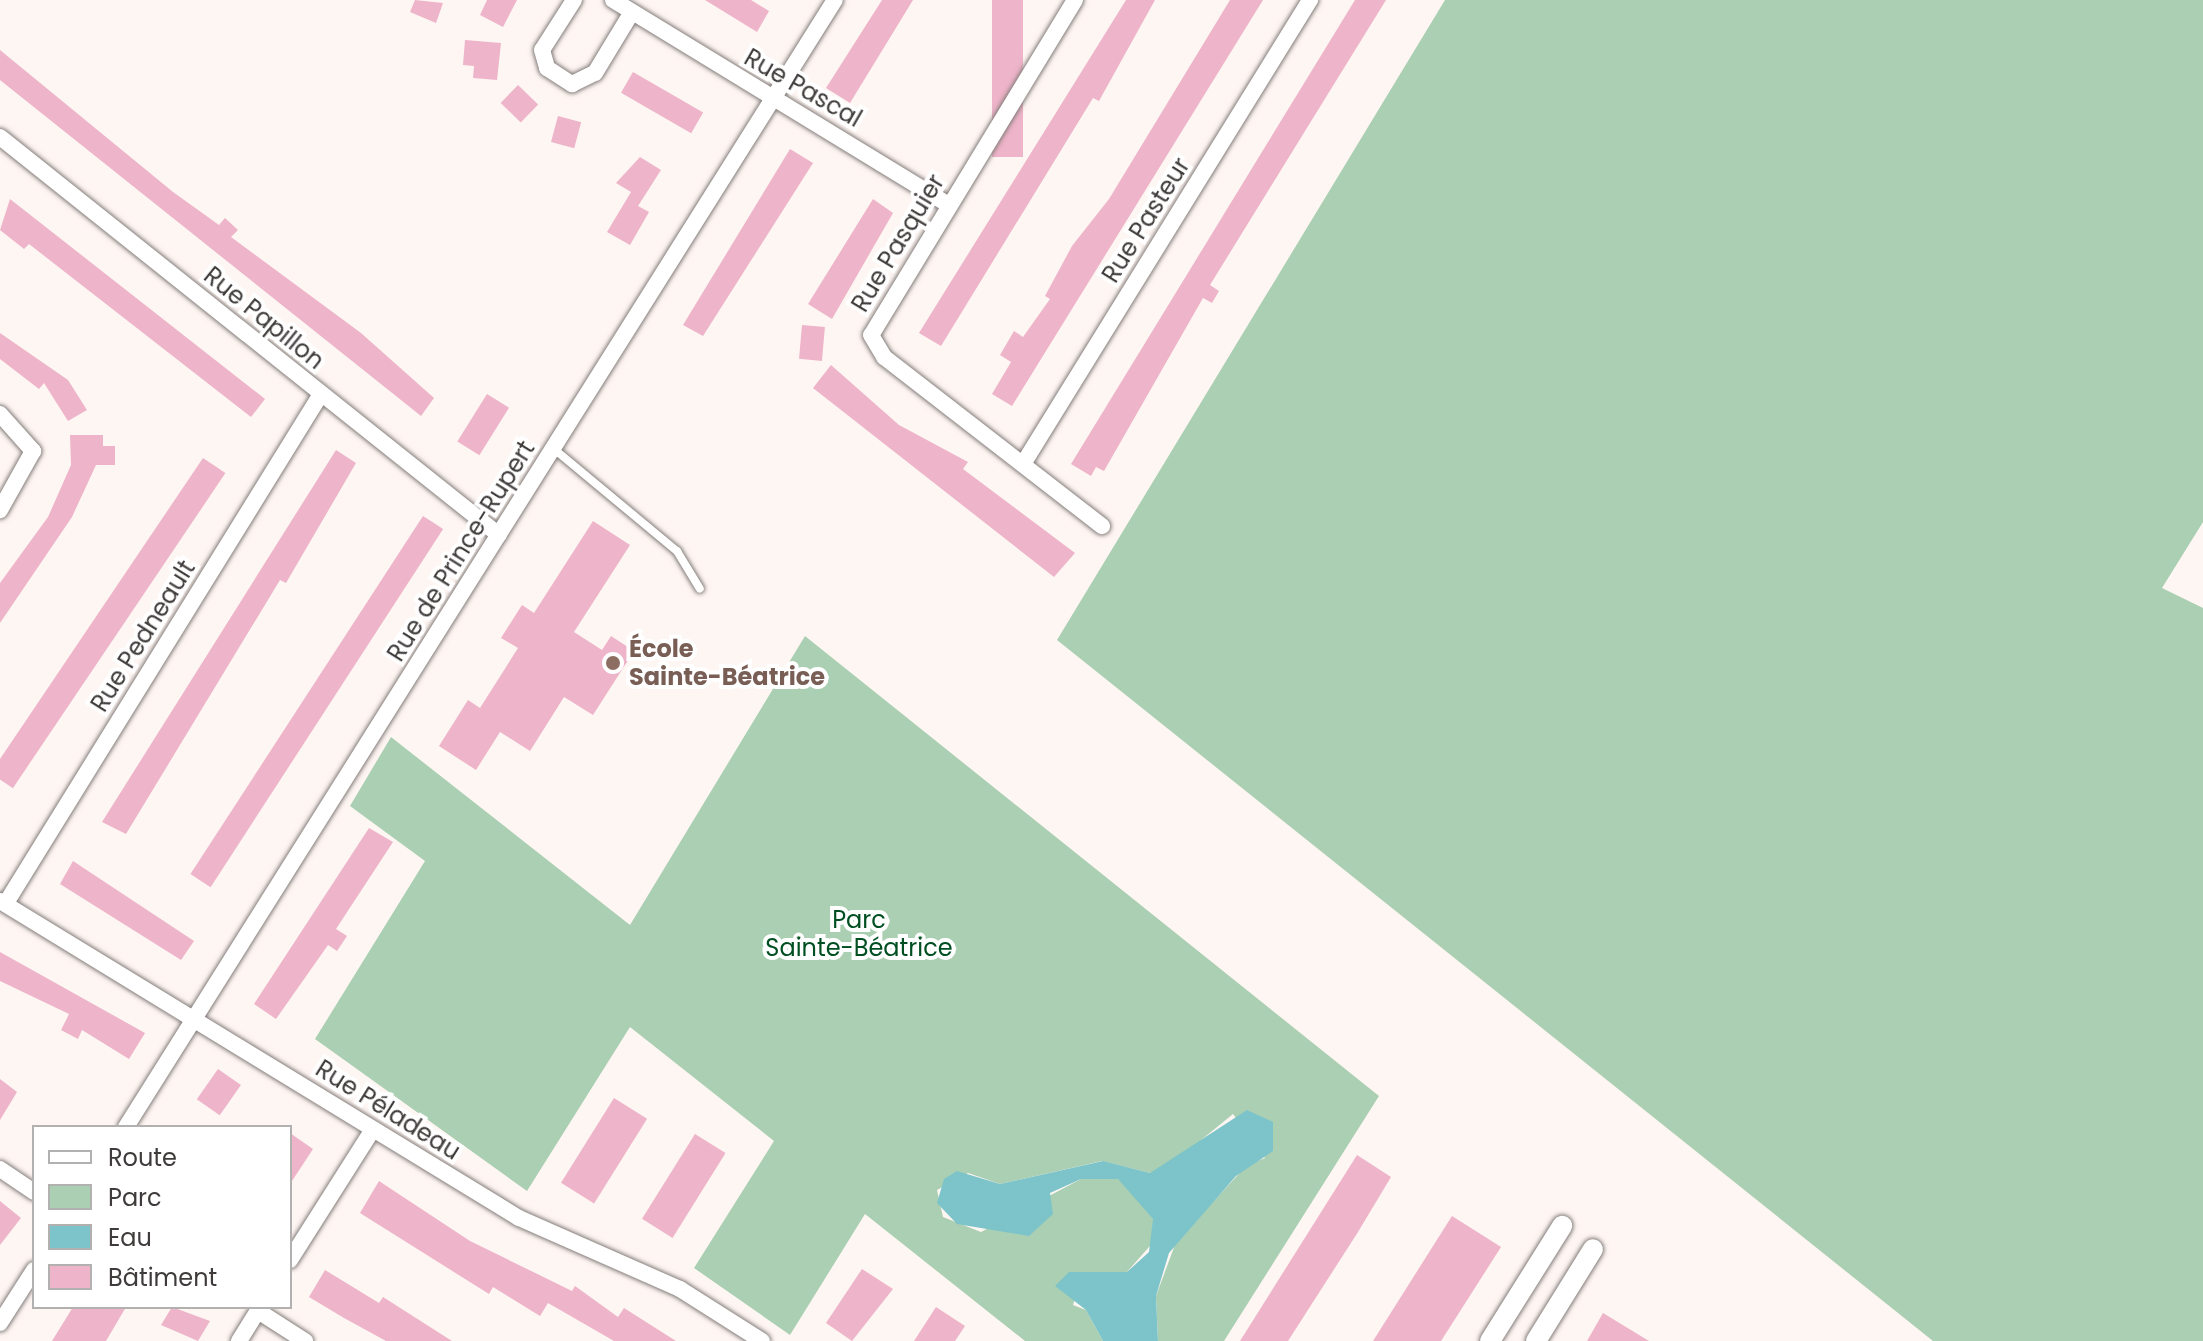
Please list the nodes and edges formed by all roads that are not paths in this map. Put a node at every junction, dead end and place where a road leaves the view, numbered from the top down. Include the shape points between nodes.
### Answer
1 (574, 0) edge
2 (613, 0) edge
3 (835, 0) edge
4 (1075, 0) edge
5 (1310, 0) edge
6 (632, 12) junction
7 (776, 98) junction
8 (0, 137) edge
9 (949, 205) junction
10 (321, 394) junction
11 (0, 414) edge
12 (554, 449) junction
13 (1023, 464) junction
14 (0, 510) edge
15 (1102, 526) dead end
16 (499, 535) junction
17 (700, 589) dead end
18 (3, 902) edge
19 (196, 1017) junction
20 (127, 1125) edge
21 (372, 1131) junction
22 (0, 1169) edge
23 (32, 1191) edge
24 (1562, 1226) dead end
25 (1593, 1249) dead end
26 (292, 1257) edge
27 (32, 1273) edge
28 (259, 1309) edge
29 (0, 1323) edge
30 (239, 1341) edge
31 (305, 1341) edge
32 (762, 1341) edge
33 (1490, 1341) edge
34 (1536, 1341) edge

1 - 6 street via 542,50 547,68 572,84 595,73
2 - 6 street, Rue Pascal
3 - 7 street, Rue de Prince-Rupert
4 - 9 street, Rue Pasquier
5 - 13 street, Rue Pasteur
6 - 7 street, Rue Pascal
7 - 9 street, Rue Pascal
7 - 12 street, Rue de Prince-Rupert
8 - 10 street, Rue Papillon
9 - 13 street, Rue Pasquier via 871,335 884,357
10 - 16 street, Rue Papillon
10 - 18 street, Rue Pedneault
11 - 14 street via 33,451
12 - 16 street, Rue de Prince-Rupert
12 - 17 lane via 677,551
13 - 15 street, Rue Pasquier
16 - 19 street, Rue de Prince-Rupert
18 - 19 street, Rue Péladeau
19 - 20 street, Rue de Prince-Rupert
19 - 21 street, Rue Péladeau
21 - 26 street
21 - 32 street, Rue Péladeau via 519,1218 680,1289
22 - 23 street
24 - 33 street
25 - 34 street
27 - 29 street
28 - 30 street
28 - 31 street

